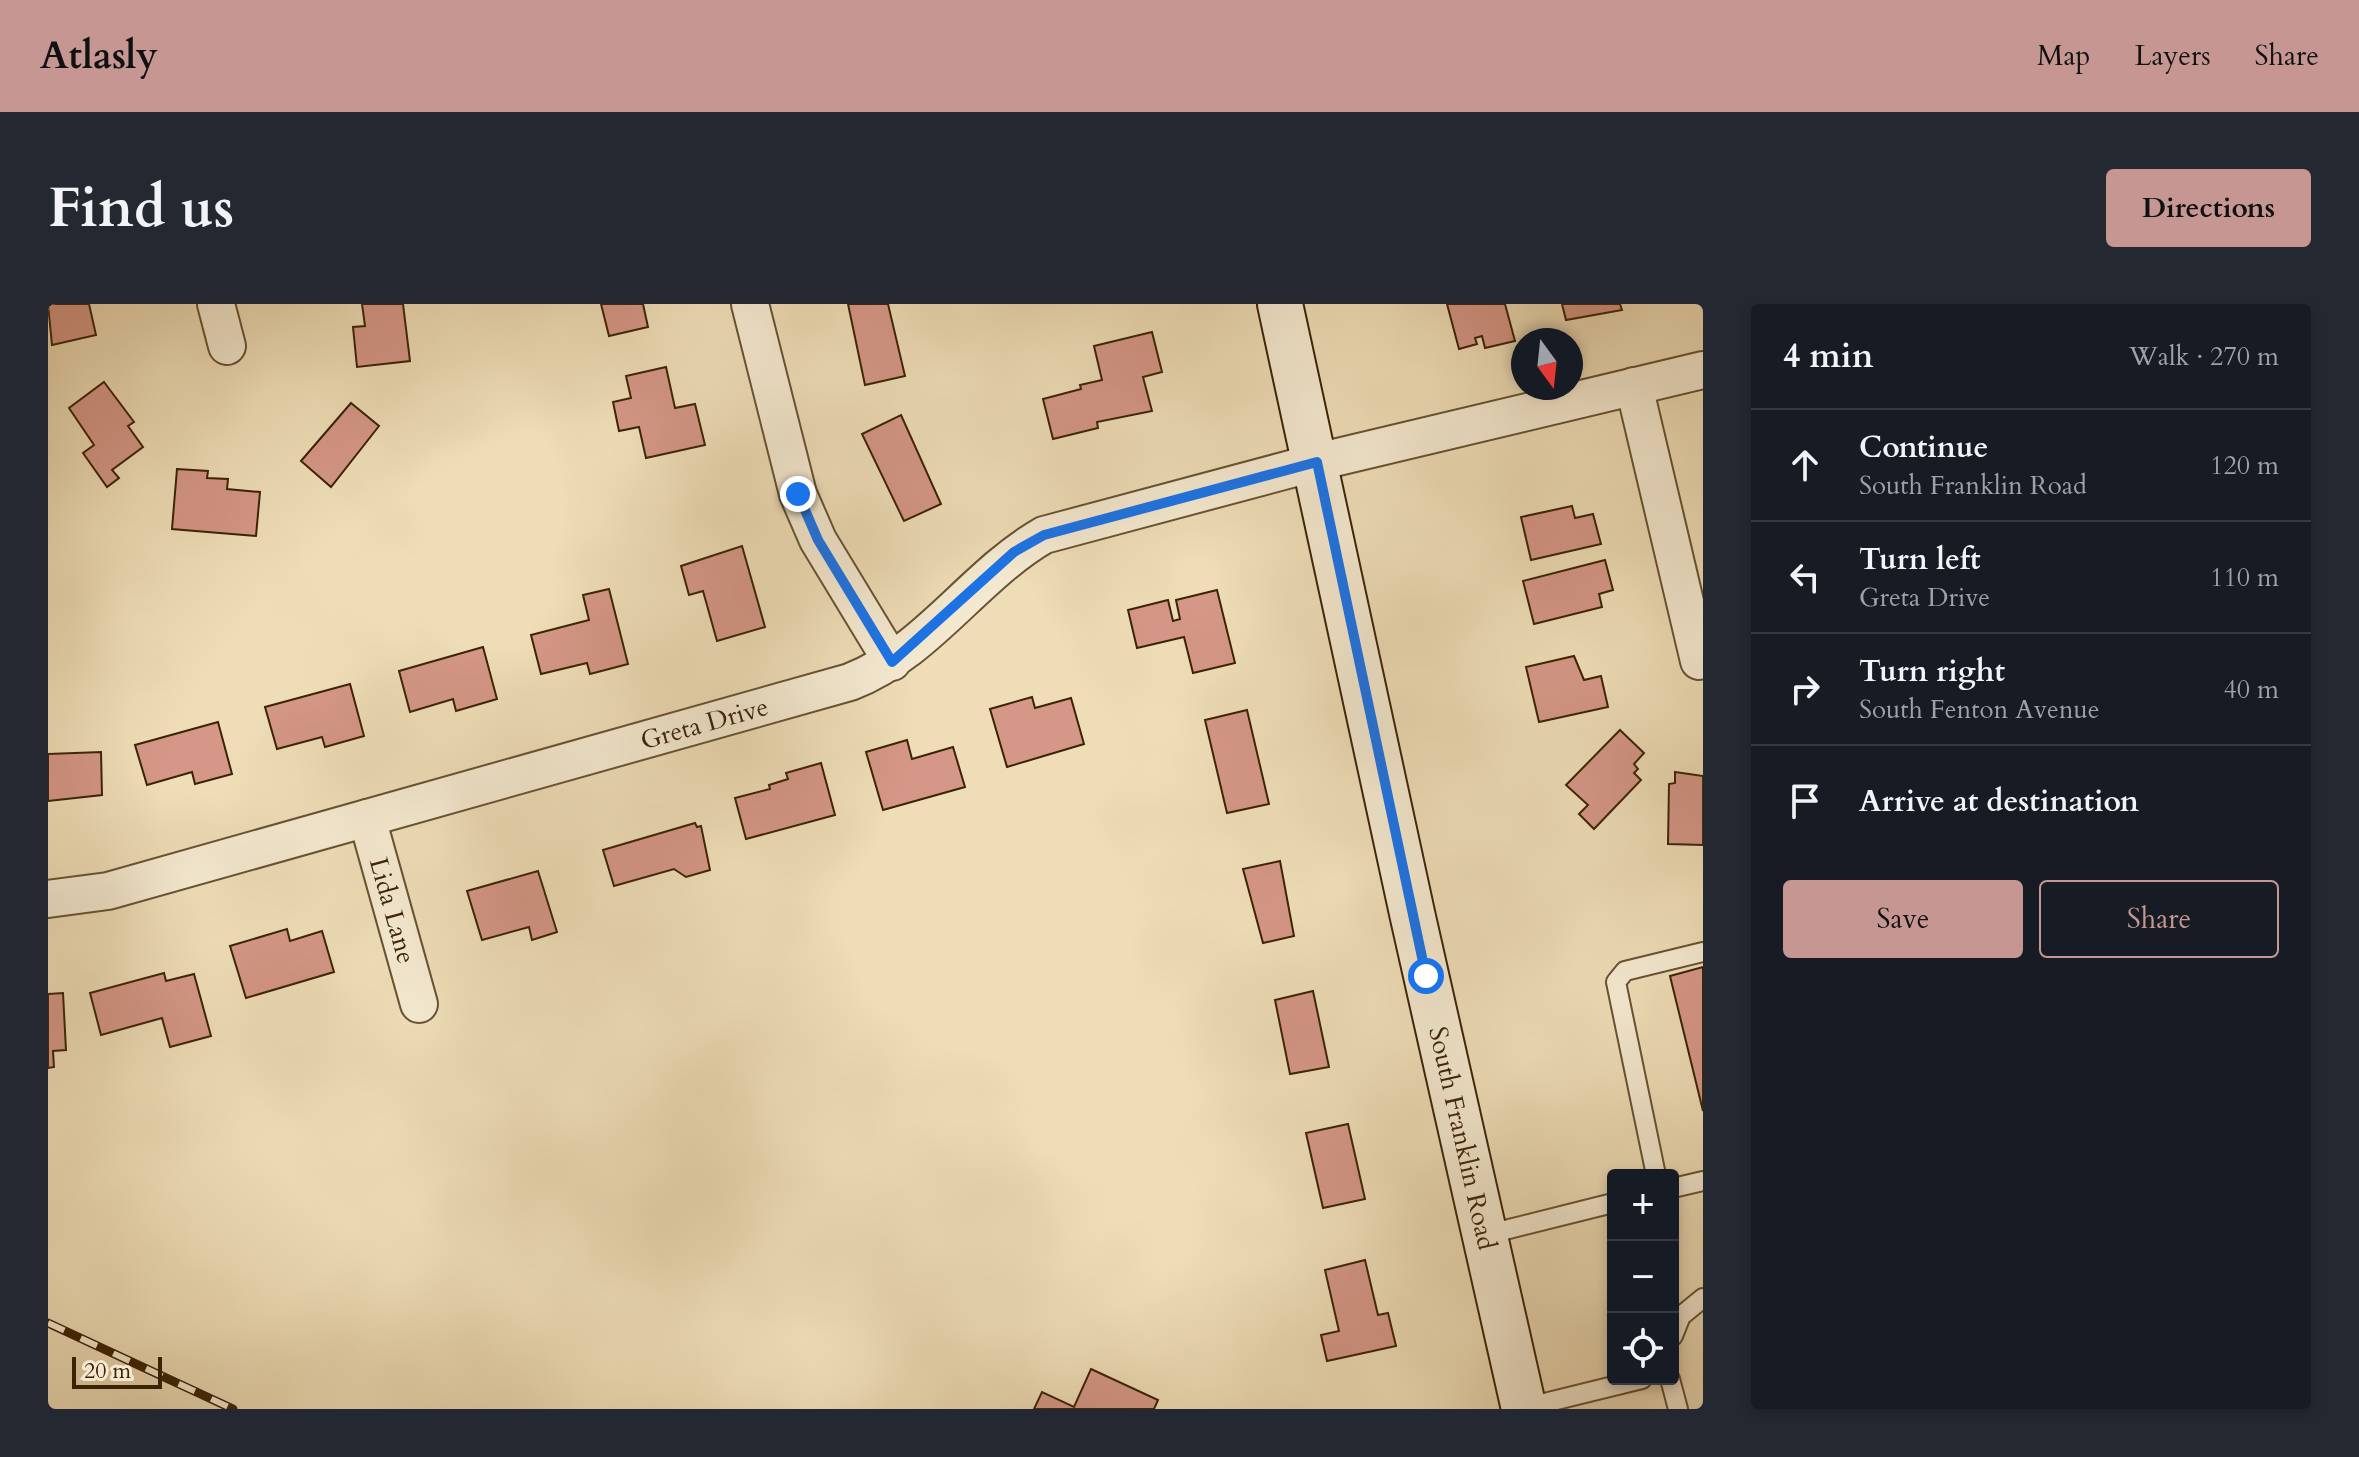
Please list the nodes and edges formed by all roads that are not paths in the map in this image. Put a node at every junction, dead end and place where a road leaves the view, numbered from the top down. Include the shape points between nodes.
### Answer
1 (216, 304) edge
2 (750, 304) edge
3 (1280, 304) edge
4 (227, 346) dead end
5 (1703, 370) edge
6 (1634, 386) junction
7 (1317, 462) junction
8 (1699, 661) dead end
9 (892, 662) junction
10 (367, 818) junction
11 (48, 899) edge
12 (1703, 952) edge
13 (419, 1004) dead end
14 (1655, 1169) edge
15 (1703, 1181) edge
16 (1679, 1187) edge
17 (1607, 1204) edge
18 (1485, 1235) junction
19 (1703, 1298) edge
20 (1679, 1321) edge
21 (1618, 1385) edge
22 (1672, 1385) edge
23 (1524, 1408) edge
24 (1678, 1409) edge

1 - 4 street
2 - 9 street via 798,494 818,540
3 - 7 main road, South Franklin Road
5 - 6 street, Greta Drive
6 - 7 street, Greta Drive
6 - 8 street
7 - 9 street, Greta Drive via 1044,535 1014,552
7 - 18 main road, South Franklin Road
9 - 10 street, Greta Drive via 850,682
10 - 11 street, Greta Drive via 108,891
10 - 13 street, Lida Lane
12 - 14 lane via 1625,971 1616,982
15 - 16 lane
17 - 18 lane
18 - 23 main road, South Franklin Road
19 - 20 lane
21 - 23 lane
22 - 24 lane

